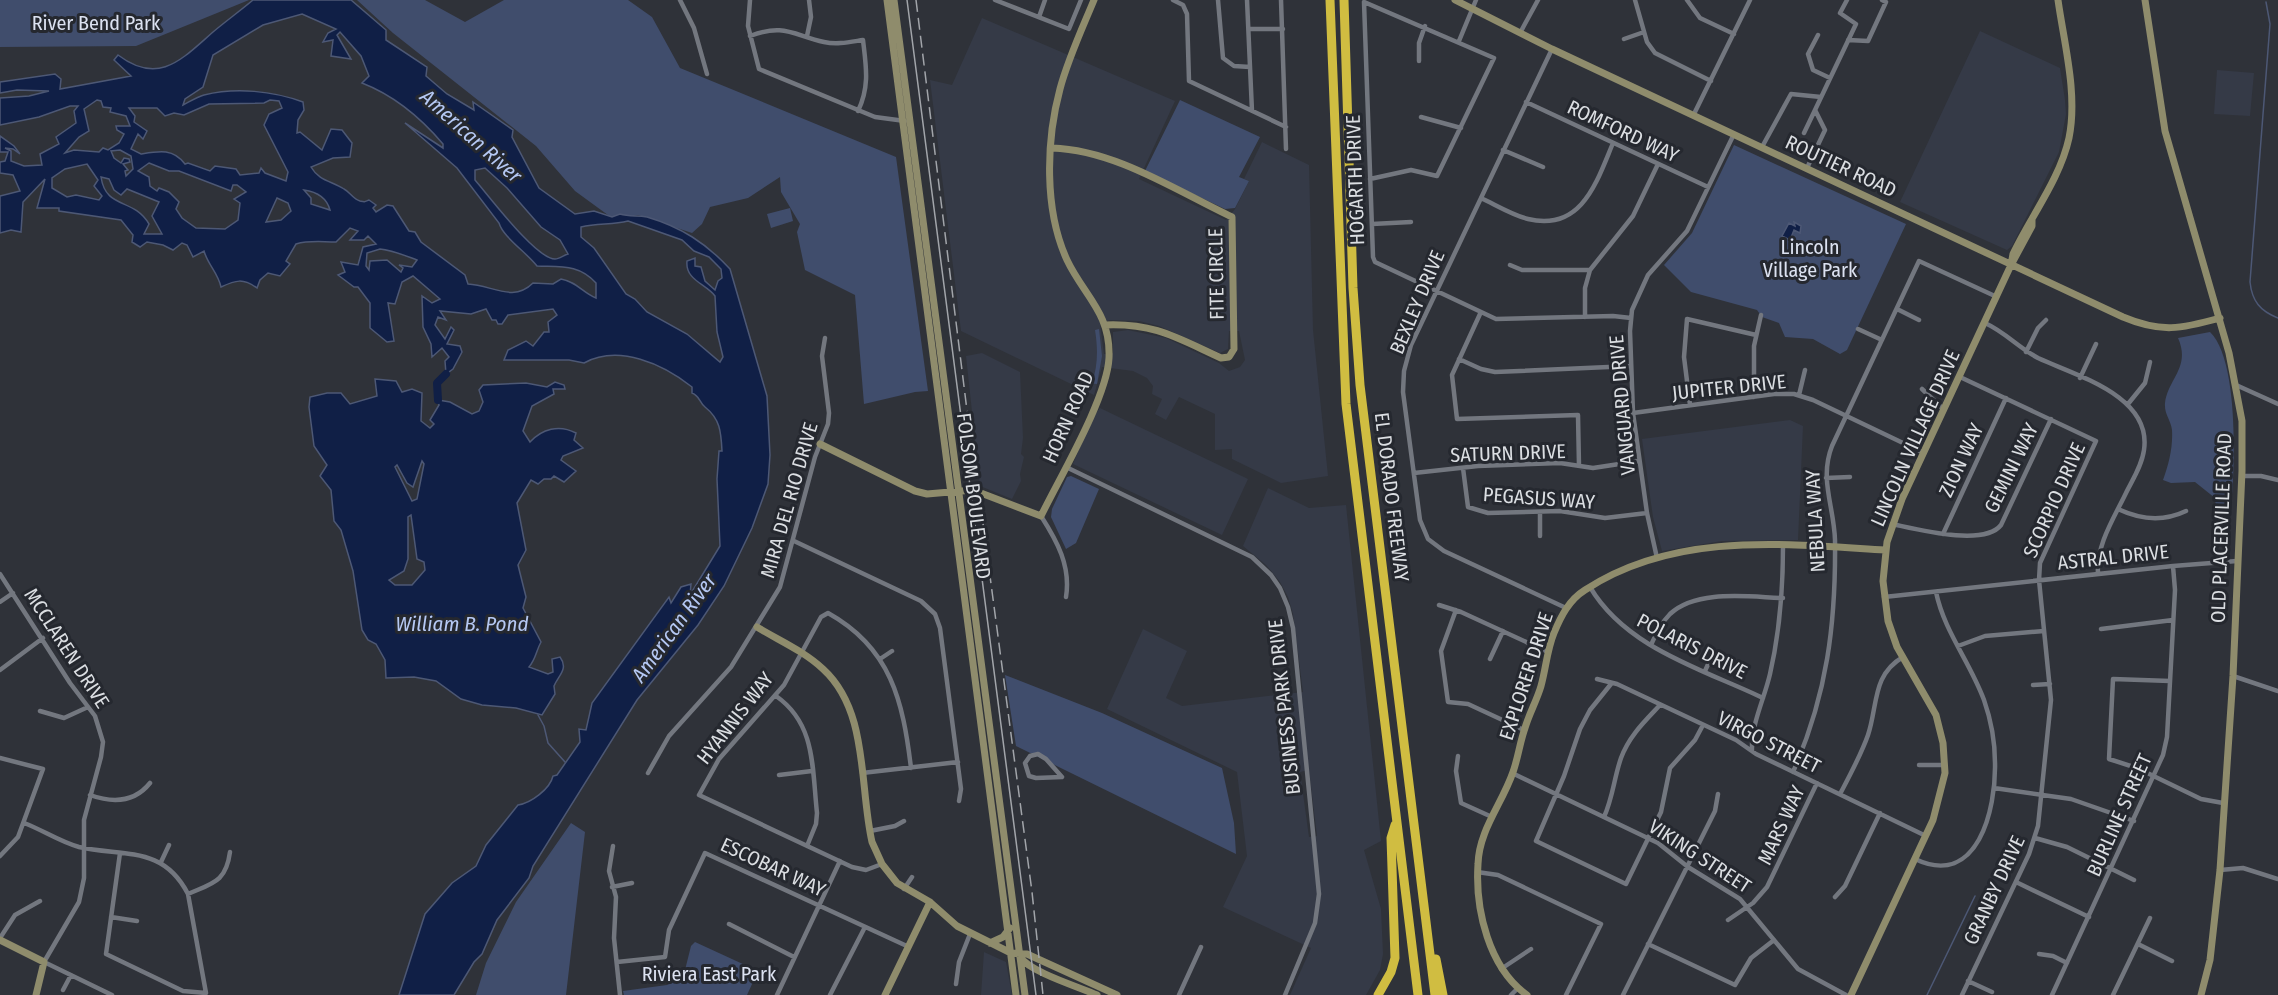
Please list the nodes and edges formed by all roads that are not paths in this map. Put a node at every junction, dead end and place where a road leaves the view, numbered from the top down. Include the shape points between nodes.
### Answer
1 (680, 0) edge
2 (750, 0) edge
3 (809, 0) edge
4 (887, 0) edge
5 (894, 0) edge
6 (995, 0) edge
7 (1046, 0) edge
8 (1081, 0) edge
9 (1094, 0) edge
10 (1173, 0) edge
11 (1218, 0) edge
12 (1247, 0) edge
13 (1281, 0) edge
14 (1330, 0) edge
15 (1344, 0) edge
16 (1455, 0) edge
17 (1476, 0) edge
18 (1538, 0) edge
19 (1635, 0) edge
20 (1687, 0) edge
21 (1750, 0) edge
22 (1847, 0) edge
23 (1882, 0) edge
24 (2058, 0) edge
25 (2145, 0) edge
26 (1471, 10) junction
27 (1039, 17) junction
28 (1425, 26) junction
29 (1249, 29) junction
30 (1283, 29) junction
31 (1644, 32) junction
32 (1521, 33) junction
33 (1734, 34) junction
34 (1818, 34) dead end
35 (750, 36) junction
36 (807, 36) junction
37 (1624, 39) dead end
38 (1459, 40) junction
39 (1848, 40) junction
40 (1552, 49) junction
41 (1419, 62) dead end
42 (1250, 67) junction
43 (707, 74) dead end
44 (1830, 78) junction
45 (1711, 81) junction
46 (1821, 97) junction
47 (1526, 102) junction
48 (1815, 110) junction
49 (858, 111) junction
50 (1252, 111) junction
51 (1694, 114) junction
52 (1421, 117) dead end
53 (905, 121) junction
54 (1286, 127) junction
55 (1461, 128) junction
56 (1804, 133) dead end
57 (1734, 134) junction
58 (1613, 143) junction
59 (1762, 147) junction
60 (1052, 148) junction
61 (1286, 149) dead end
62 (1503, 150) junction
63 (1658, 164) junction
64 (1543, 167) dead end
65 (1807, 168) junction
66 (1370, 179) junction
67 (1708, 188) junction
68 (1481, 198) junction
69 (1411, 222) dead end
70 (1372, 224) junction
71 (1509, 265) dead end
72 (2011, 265) junction
73 (1590, 270) junction
74 (1435, 292) junction
75 (1997, 297) junction
76 (1897, 309) junction
77 (1480, 314) junction
78 (1761, 315) dead end
79 (1585, 317) junction
80 (1631, 318) junction
81 (2220, 318) junction
82 (1919, 320) dead end
83 (2046, 320) dead end
84 (1985, 323) junction
85 (1106, 325) junction
86 (1858, 329) dead end
87 (929, 332) junction
88 (1756, 335) junction
89 (825, 338) dead end
90 (1882, 340) junction
91 (2096, 344) dead end
92 (2026, 352) junction
93 (1459, 358) junction
94 (2150, 362) dead end
95 (940, 364) junction
96 (1631, 366) junction
97 (1805, 370) dead end
98 (1960, 377) junction
99 (2080, 378) junction
100 (2236, 385) junction
101 (1922, 389) dead end
102 (1799, 395) junction
103 (1754, 397) junction
104 (2006, 398) junction
105 (939, 404) junction
106 (2128, 404) junction
107 (2278, 404) edge
108 (1690, 405) junction
109 (1944, 410) junction
110 (1633, 413) junction
111 (1846, 416) junction
112 (2051, 419) junction
113 (949, 432) junction
114 (820, 444) junction
115 (1924, 453) junction
116 (1639, 461) junction
117 (1579, 466) junction
118 (1065, 467) junction
119 (1463, 468) junction
120 (1414, 473) junction
121 (2242, 476) junction
122 (1850, 477) dead end
123 (1826, 478) junction
124 (2278, 480) edge
125 (954, 491) junction
126 (2118, 509) junction
127 (2186, 511) dead end
128 (1540, 512) junction
129 (1647, 513) junction
130 (1041, 516) junction
131 (1892, 524) junction
132 (1943, 534) junction
133 (1540, 536) dead end
134 (794, 541) junction
135 (1783, 544) junction
136 (1835, 547) junction
137 (1885, 550) junction
138 (1657, 559) junction
139 (2238, 561) junction
140 (2173, 566) junction
141 (0, 574) edge
142 (2098, 574) junction
143 (961, 577) junction
144 (2039, 580) junction
145 (1590, 587) junction
146 (1936, 592) junction
147 (13, 593) junction
148 (1066, 597) dead end
149 (1884, 597) junction
150 (1783, 598) junction
151 (0, 602) edge
152 (1439, 605) dead end
153 (1566, 608) junction
154 (1456, 610) junction
155 (973, 611) junction
156 (2173, 621) junction
157 (757, 627) junction
158 (2101, 628) dead end
159 (1503, 631) junction
160 (2044, 631) junction
161 (44, 638) junction
162 (1650, 645) junction
163 (1958, 646) junction
164 (892, 651) dead end
165 (1714, 651) dead end
166 (1548, 652) junction
167 (801, 653) junction
168 (1903, 657) junction
169 (880, 659) junction
170 (1490, 659) dead end
171 (0, 670) edge
172 (1705, 671) junction
173 (2233, 675) junction
174 (1597, 679) dead end
175 (2170, 681) junction
176 (1611, 684) junction
177 (2049, 684) junction
178 (2033, 685) dead end
179 (2278, 691) edge
180 (776, 696) junction
181 (1763, 698) junction
182 (1660, 705) junction
183 (88, 706) junction
184 (40, 711) dead end
185 (1703, 725) junction
186 (1524, 730) junction
187 (1752, 751) junction
188 (1458, 756) dead end
189 (0, 758) edge
190 (958, 762) junction
191 (1919, 765) dead end
192 (1945, 765) junction
193 (911, 768) junction
194 (812, 771) junction
195 (1793, 772) junction
196 (648, 773) dead end
197 (862, 773) junction
198 (1512, 774) junction
199 (779, 775) dead end
200 (1042, 777) joint
201 (2155, 777) junction
202 (150, 783) dead end
203 (1817, 783) junction
204 (1994, 788) junction
205 (1556, 794) junction
206 (1718, 794) dead end
207 (1840, 794) junction
208 (2042, 794) junction
209 (90, 795) junction
210 (959, 801) dead end
211 (2223, 803) junction
212 (1880, 813) junction
213 (1492, 817) junction
214 (1604, 817) junction
215 (904, 820) dead end
216 (1396, 820) junction
217 (2134, 821) junction
218 (24, 823) junction
219 (870, 831) junction
220 (1926, 836) junction
221 (1648, 838) junction
222 (2035, 838) junction
223 (169, 845) dead end
224 (613, 846) dead end
225 (807, 846) junction
226 (83, 848) junction
227 (230, 852) dead end
228 (120, 853) junction
229 (0, 856) edge
230 (1915, 859) junction
231 (840, 861) junction
232 (161, 862) junction
233 (882, 864) junction
234 (1688, 867) junction
235 (2112, 869) junction
236 (2220, 870) junction
237 (1477, 873) junction
238 (912, 877) dead end
239 (2278, 879) edge
240 (2134, 880) dead end
241 (2016, 882) junction
242 (632, 883) dead end
243 (612, 887) junction
244 (904, 889) junction
245 (1422, 892) junction
246 (188, 894) junction
247 (1835, 897) dead end
248 (40, 901) dead end
249 (930, 902) junction
250 (819, 906) junction
251 (1748, 906) junction
252 (111, 917) junction
253 (2089, 917) junction
254 (2150, 918) dead end
255 (1728, 920) dead end
256 (137, 921) dead end
257 (729, 924) dead end
258 (865, 927) junction
259 (1010, 928) junction
260 (970, 934) junction
261 (0, 939) edge
262 (1774, 940) junction
263 (990, 943) junction
264 (1648, 944) junction
265 (2138, 944) junction
266 (909, 947) junction
267 (1201, 947) dead end
268 (1531, 949) dead end
269 (1011, 953) junction
270 (2039, 954) dead end
271 (1019, 955) junction
272 (794, 957) junction
273 (2172, 961) dead end
274 (44, 962) junction
275 (617, 962) junction
276 (2067, 963) junction
277 (1501, 969) junction
278 (1039, 970) junction
279 (71, 975) junction
280 (1023, 981) junction
281 (1968, 981) junction
282 (956, 984) dead end
283 (1518, 988) junction
284 (63, 990) dead end
285 (1992, 992) dead end
286 (36, 995) edge
287 (110, 995) edge
288 (620, 995) edge
289 (777, 995) edge
290 (830, 995) edge
291 (885, 995) edge
292 (1016, 995) edge
293 (1025, 995) edge
294 (1097, 995) edge
295 (1117, 995) edge
296 (1179, 995) edge
297 (1285, 995) edge
298 (1378, 995) edge
299 (1418, 995) edge
300 (1435, 995) edge
301 (1443, 995) edge
302 (1511, 995) edge
303 (1527, 995) edge
304 (1566, 995) edge
305 (1623, 995) edge
306 (1846, 995) edge
307 (1851, 995) edge
308 (1962, 995) edge
309 (2052, 995) edge
310 (2113, 995) edge
311 (2201, 995) edge

1 - 43 street via 697,36
2 - 35 street
3 - 36 street
4 - 53 street, FOLSOM BOULEVARD
5 - 53 street, FOLSOM BOULEVARD
6 - 27 street
7 - 27 street
8 - 27 street via 1069,29
9 - 60 street, HORN ROAD via 1060,87
10 - 50 street via 1183,5 1187,14 1189,81
11 - 42 street via 1223,58 1234,66
12 - 29 street
13 - 30 street
14 - 216 highway, EL DORADO FREEWAY via 1346,404
15 - 245 highway, EL DORADO FREEWAY via 1360,385
16 - 26 street, ROUTIER ROAD
17 - 26 street
18 - 32 street
19 - 31 street
20 - 33 street via 1700,18
21 - 33 street
22 - 39 street via 1840,13 1856,24
23 - 39 street via 1887,2 1868,41
24 - 72 street, LINCOLN VILLAGE DRIVE via 2071,120 2065,150
25 - 81 street, OLD PLACERVILLE ROAD via 2165,131
26 - 32 street, ROUTIER ROAD
26 - 38 street
28 - 38 street, HOGARTH DRIVE
28 - 41 street via 1419,43
28 - 66 street, HOGARTH DRIVE via 1364,2
29 - 30 street
29 - 42 street
30 - 54 street
31 - 37 street
31 - 45 street via 1649,46 1659,56
32 - 40 street, ROUTIER ROAD
33 - 45 street
34 - 44 street via 1808,54 1813,70
35 - 36 street via 779,29
35 - 49 street via 759,69
36 - 49 street via 832,43 863,40 868,79
38 - 55 street, HOGARTH DRIVE via 1494,58
39 - 44 street
40 - 47 street, BEXLEY DRIVE
40 - 51 street, ROUTIER ROAD
42 - 50 street
44 - 46 street
45 - 51 street
46 - 48 street
46 - 59 street via 1791,93
47 - 58 street, ROMFORD WAY
47 - 62 street, BEXLEY DRIVE
48 - 56 street
48 - 65 street via 1825,130
49 - 53 street via 882,120
50 - 54 street
51 - 57 street, ROUTIER ROAD
52 - 55 street
53 - 87 street, FOLSOM BOULEVARD
53 - 95 street, FOLSOM BOULEVARD
54 - 61 street
55 - 66 street via 1437,176 1412,170
57 - 59 street, ROUTIER ROAD
57 - 67 street, VANGUARD DRIVE
58 - 63 street, ROMFORD WAY
58 - 68 street via 1589,196 1562,217 1529,219
59 - 65 street, ROUTIER ROAD
60 - 85 street, HORN ROAD via 1051,188 1062,247
60 - 85 street, FITE CIRCLE via 1074,148 1105,157 1232,217 1234,349 1229,357 1221,358 1157,329
62 - 64 street
62 - 68 street, BEXLEY DRIVE
63 - 67 street, ROMFORD WAY
63 - 73 street via 1633,216
65 - 72 street, ROUTIER ROAD
66 - 70 street, HOGARTH DRIVE
67 - 80 street, VANGUARD DRIVE via 1682,238 1642,284
68 - 74 street, BEXLEY DRIVE
69 - 70 street
70 - 74 street, HOGARTH DRIVE via 1376,264
71 - 73 street via 1522,270
72 - 75 street, LINCOLN VILLAGE DRIVE
72 - 81 street, ROUTIER ROAD via 2148,326 2180,329
73 - 79 street via 1585,288
74 - 77 street, HOGARTH DRIVE
74 - 120 street, BEXLEY DRIVE via 1404,370 1403,392
75 - 76 street, NEBULA WAY via 1919,261
75 - 84 street, LINCOLN VILLAGE DRIVE
76 - 82 street
76 - 90 street, NEBULA WAY
77 - 79 street, HOGARTH DRIVE via 1507,320
77 - 93 street
78 - 88 street
79 - 80 street, HOGARTH DRIVE
80 - 96 street, VANGUARD DRIVE
81 - 100 street, OLD PLACERVILLE ROAD
83 - 92 street
84 - 92 street
84 - 98 street, LINCOLN VILLAGE DRIVE
85 - 118 street, HORN ROAD via 1107,375
86 - 90 street
87 - 95 street via 933,333
87 - 105 street, FOLSOM BOULEVARD
88 - 103 street
88 - 108 street via 1687,319 1684,357
89 - 114 street, MIRA DEL RIO DRIVE via 822,356 829,419
90 - 111 street, NEBULA WAY
91 - 99 street
92 - 99 street
93 - 96 street via 1495,372
93 - 117 street via 1451,384 1457,419 1578,415
94 - 106 street via 2145,383
95 - 113 street, FOLSOM BOULEVARD
96 - 110 street, VANGUARD DRIVE
97 - 102 street
98 - 104 street, SCORPIO DRIVE
98 - 109 street, LINCOLN VILLAGE DRIVE
99 - 106 street
100 - 107 street
100 - 121 street, OLD PLACERVILLE ROAD via 2242,421
101 - 109 street
102 - 103 street, JUPITER DRIVE
102 - 111 street, JUPITER DRIVE
103 - 108 street, JUPITER DRIVE
104 - 112 street, SCORPIO DRIVE
104 - 132 street, ZION WAY
105 - 113 street
105 - 125 street, FOLSOM BOULEVARD
106 - 126 street via 2141,424 2144,447
108 - 110 street, JUPITER DRIVE
109 - 115 street, LINCOLN VILLAGE DRIVE
110 - 116 street, VANGUARD DRIVE
111 - 115 street, JUPITER DRIVE
111 - 123 street, NEBULA WAY via 1830,451
112 - 132 street, GEMINI WAY via 1998,529 1975,535
112 - 144 street, SCORPIO DRIVE via 2096,441 2043,553
113 - 125 street, FOLSOM BOULEVARD
114 - 125 street via 915,491
114 - 134 street, MIRA DEL RIO DRIVE
115 - 131 street, LINCOLN VILLAGE DRIVE
116 - 117 street, SATURN DRIVE via 1593,468
116 - 129 street, VANGUARD DRIVE
117 - 119 street, SATURN DRIVE via 1560,463
118 - 130 street, HORN ROAD
118 - 297 street, BUSINESS PARK DRIVE via 1244,551 1271,575 1285,597 1293,628 1318,894 1316,923
119 - 120 street, SATURN DRIVE
119 - 128 street, PEGASUS WAY via 1468,507 1488,513
120 - 153 street, BEXLEY DRIVE via 1421,525 1431,543
121 - 124 street
121 - 139 street, OLD PLACERVILLE ROAD
122 - 123 street
123 - 136 street, NEBULA WAY
125 - 130 street via 985,494
125 - 143 street, FOLSOM BOULEVARD
125 - 155 street, FOLSOM BOULEVARD
126 - 127 street via 2147,519
126 - 142 street via 2100,548
128 - 129 street, PEGASUS WAY via 1611,518
128 - 133 street
129 - 138 street, VANGUARD DRIVE
130 - 148 street via 1064,561
131 - 132 street, GEMINI WAY
131 - 137 street, LINCOLN VILLAGE DRIVE
134 - 157 street, MIRA DEL RIO DRIVE via 780,587
134 - 190 street via 921,602 935,614 940,625
135 - 136 street, EXPLORER DRIVE
135 - 138 street, EXPLORER DRIVE via 1720,545
135 - 150 street
136 - 137 street, EXPLORER DRIVE
136 - 195 street, NEBULA WAY via 1827,674
137 - 149 street, LINCOLN VILLAGE DRIVE
138 - 145 street, EXPLORER DRIVE
139 - 140 street, ASTRAL DRIVE
139 - 173 street, OLD PLACERVILLE ROAD
140 - 142 street, ASTRAL DRIVE
140 - 156 street, BURLINE STREET
141 - 147 street, MCCLAREN DRIVE
142 - 144 street, ASTRAL DRIVE
143 - 155 street via 969,609
143 - 259 street, FOLSOM BOULEVARD
144 - 146 street, ASTRAL DRIVE
144 - 160 street, SCORPIO DRIVE
145 - 153 street, EXPLORER DRIVE
145 - 162 street, POLARIS DRIVE via 1613,619
146 - 149 street, ASTRAL DRIVE
146 - 163 street via 1943,619
147 - 151 street
147 - 161 street, MCCLAREN DRIVE
149 - 168 street, LINCOLN VILLAGE DRIVE via 1891,631
150 - 162 street via 1727,597 1684,606 1666,618
150 - 181 street via 1779,634
152 - 154 street
153 - 166 street, EXPLORER DRIVE
154 - 159 street
154 - 186 street via 1441,651 1448,702 1468,704
155 - 271 street, FOLSOM BOULEVARD
156 - 158 street
156 - 175 street, BURLINE STREET
157 - 167 street
157 - 196 street, MIRA DEL RIO DRIVE via 731,667 669,736
159 - 166 street
159 - 170 street
160 - 163 street via 1985,636
160 - 177 street, SCORPIO DRIVE
161 - 171 street
161 - 183 street, MCCLAREN DRIVE
162 - 172 street, POLARIS DRIVE
163 - 204 street via 1978,684 1991,726
164 - 169 street
165 - 172 street
166 - 186 street, EXPLORER DRIVE via 1540,690
167 - 169 street, HYANNIS WAY via 821,617 828,613 858,634
167 - 180 street, HYANNIS WAY
167 - 197 street via 829,675 846,699 855,726
168 - 192 street, LINCOLN VILLAGE DRIVE via 1936,715
168 - 207 street via 1881,678 1868,735
169 - 193 street, HYANNIS WAY via 901,703
172 - 181 street, POLARIS DRIVE
173 - 179 street
173 - 211 street, OLD PLACERVILLE ROAD
174 - 176 street, VIRGO STREET
175 - 201 street, BURLINE STREET via 2166,743
175 - 201 street via 2113,679 2109,759
176 - 182 street, VIRGO STREET
176 - 205 street via 1580,729
177 - 178 street
177 - 208 street, SCORPIO DRIVE via 2050,723
180 - 194 street via 803,725
180 - 225 street, HYANNIS WAY via 719,759 699,795
181 - 187 street via 1753,730
182 - 185 street, VIRGO STREET
182 - 214 street via 1625,749
183 - 184 street via 64,718
183 - 209 street, MCCLAREN DRIVE via 99,723 103,742
185 - 187 street, VIRGO STREET
185 - 221 street via 1670,768 1661,812
186 - 198 street, EXPLORER DRIVE
187 - 195 street, VIRGO STREET
188 - 213 street via 1461,802
189 - 218 street via 43,769
190 - 193 street
190 - 210 street
191 - 192 street
192 - 220 street, LINCOLN VILLAGE DRIVE via 1940,802
193 - 197 street
194 - 199 street
194 - 225 street via 817,820
195 - 203 street, VIRGO STREET
197 - 219 street
198 - 205 street, VIKING STREET
198 - 213 street, EXPLORER DRIVE
200 - 200 street via 1062,777 1043,756 1030,756 1025,763 1027,772
201 - 211 street via 2201,799
201 - 217 street, BURLINE STREET
202 - 209 street via 141,792 122,800 107,801
203 - 207 street, VIRGO STREET
203 - 251 street, MARS WAY via 1767,887
204 - 208 street
204 - 230 street via 1984,828 1966,858 1942,866
205 - 214 street, VIKING STREET
205 - 221 street via 1536,841 1626,884
206 - 234 street via 1715,811
207 - 212 street, VIRGO STREET
208 - 217 street via 2092,805
208 - 222 street, GRANBY DRIVE
209 - 226 street, MCCLAREN DRIVE
211 - 236 street, OLD PLACERVILLE ROAD
212 - 220 street, VIRGO STREET
212 - 247 street via 1845,886
213 - 237 street, EXPLORER DRIVE via 1480,846
214 - 221 street, VIKING STREET
215 - 219 street
216 - 298 highway via 1391,838 1395,958
216 - 299 highway, EL DORADO FREEWAY
217 - 235 street, BURLINE STREET
218 - 226 street
218 - 229 street via 15,843
219 - 233 street
220 - 230 street, LINCOLN VILLAGE DRIVE
221 - 234 street, VIKING STREET
222 - 235 street via 2056,843
222 - 241 street, GRANBY DRIVE
223 - 232 street
224 - 243 street via 609,864
225 - 231 street, HYANNIS WAY
226 - 228 street
226 - 274 street, MCCLAREN DRIVE via 84,878 79,902
227 - 246 street via 227,870 221,878
228 - 232 street
228 - 252 street
230 - 307 street, LINCOLN VILLAGE DRIVE
231 - 233 street, HYANNIS WAY via 862,870
231 - 250 street
232 - 246 street via 182,882
233 - 244 street
234 - 251 street, VIKING STREET
234 - 264 street
235 - 240 street
235 - 253 street, BURLINE STREET
236 - 239 street via 2244,868
236 - 311 street, OLD PLACERVILLE ROAD via 2210,960
237 - 277 street, EXPLORER DRIVE via 1488,941
237 - 304 street via 1498,875 1600,924
238 - 244 street
241 - 253 street
241 - 281 street, GRANBY DRIVE
242 - 243 street
243 - 275 street via 616,897
244 - 249 street
245 - 300 highway, EL DORADO FREEWAY
245 - 301 highway
246 - 252 street via 206,993 183,991 106,954
248 - 261 street via 15,915
249 - 260 street
249 - 266 street
250 - 258 street, ESCOBAR WAY
250 - 272 street
250 - 275 street, ESCOBAR WAY via 705,852 669,930 665,957
251 - 255 street, MARS WAY
251 - 262 street, VIKING STREET
252 - 256 street
253 - 276 street, BURLINE STREET
254 - 265 street
257 - 272 street
258 - 266 street, ESCOBAR WAY
258 - 290 street
259 - 263 street
259 - 269 street, FOLSOM BOULEVARD
260 - 263 street
260 - 282 street via 959,962
261 - 274 street
262 - 264 street via 1750,958 1735,986
262 - 306 street, VIKING STREET via 1798,969
263 - 269 street
264 - 305 street
265 - 273 street
265 - 310 street
266 - 291 street
267 - 296 street
268 - 277 street
269 - 271 street
269 - 292 street, FOLSOM BOULEVARD
270 - 276 street via 2049,954
271 - 278 street via 1023,962
271 - 280 street, FOLSOM BOULEVARD
271 - 295 street via 1027,954
272 - 289 street
274 - 279 street
274 - 286 street
275 - 288 street
276 - 309 street, BURLINE STREET
277 - 283 street, EXPLORER DRIVE
278 - 280 street via 1029,972
278 - 294 street
279 - 284 street
279 - 287 street
280 - 293 street, FOLSOM BOULEVARD
281 - 285 street
281 - 308 street, GRANBY DRIVE
283 - 302 street
283 - 303 street, EXPLORER DRIVE

